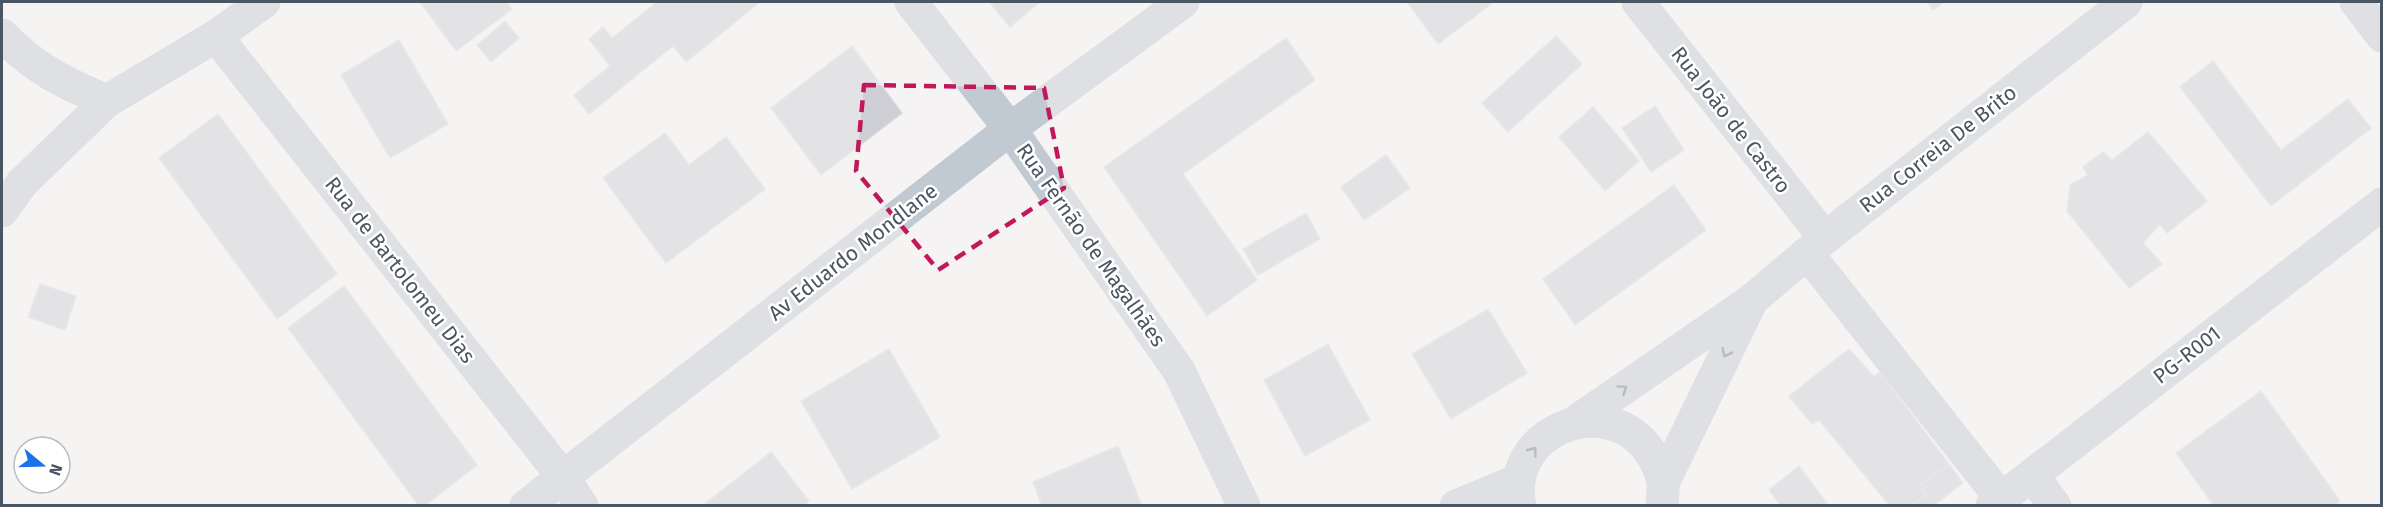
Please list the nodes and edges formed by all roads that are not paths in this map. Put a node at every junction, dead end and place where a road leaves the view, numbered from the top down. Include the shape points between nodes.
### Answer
1 (264, 2) edge
2 (911, 2) edge
3 (1183, 2) edge
4 (1638, 2) edge
5 (2126, 2) edge
6 (2355, 2) edge
7 (2, 35) edge
8 (216, 36) junction
9 (2382, 36) edge
10 (107, 101) junction
11 (1010, 129) junction
12 (2382, 204) edge
13 (2, 211) edge
14 (1816, 246) junction
15 (1752, 300) junction
16 (1575, 422) junction
17 (2032, 475) junction
18 (563, 477) junction
19 (1519, 493) edge
20 (1663, 494) edge
21 (1996, 502) edge
22 (526, 506) edge
23 (582, 506) edge
24 (1244, 506) edge
25 (1456, 506) edge
26 (2055, 506) edge

1 - 8 street
2 - 11 street, Rua Fernão de Magalhães
3 - 11 street, Av Eduardo Mondlane
4 - 14 street, Rua João de Castro
5 - 14 street, Rua Correia De Brito
6 - 9 street
7 - 10 street via 64,84
8 - 10 street
8 - 18 street, Rua de Bartolomeu Dias
10 - 13 street via 22,183
11 - 18 street, Av Eduardo Mondlane
11 - 24 street, Rua Fernão de Magalhães via 1179,370
12 - 17 street, PG-R001
14 - 15 street, Rua Correia De Brito
14 - 21 street, Rua João de Castro
16 -> 15 street, Rua Correia De Brito
15 -> 20 street
19 -> 16 street, Rua Correia De Brito via 1526,460 1538,443
16 - 20 street via 1598,420 1621,426 1641,440 1655,460
17 - 21 street, PG-R001
17 - 26 street
18 - 22 street, Av Eduardo Mondlane
18 - 23 street, Rua de Bartolomeu Dias
19 - 25 street

